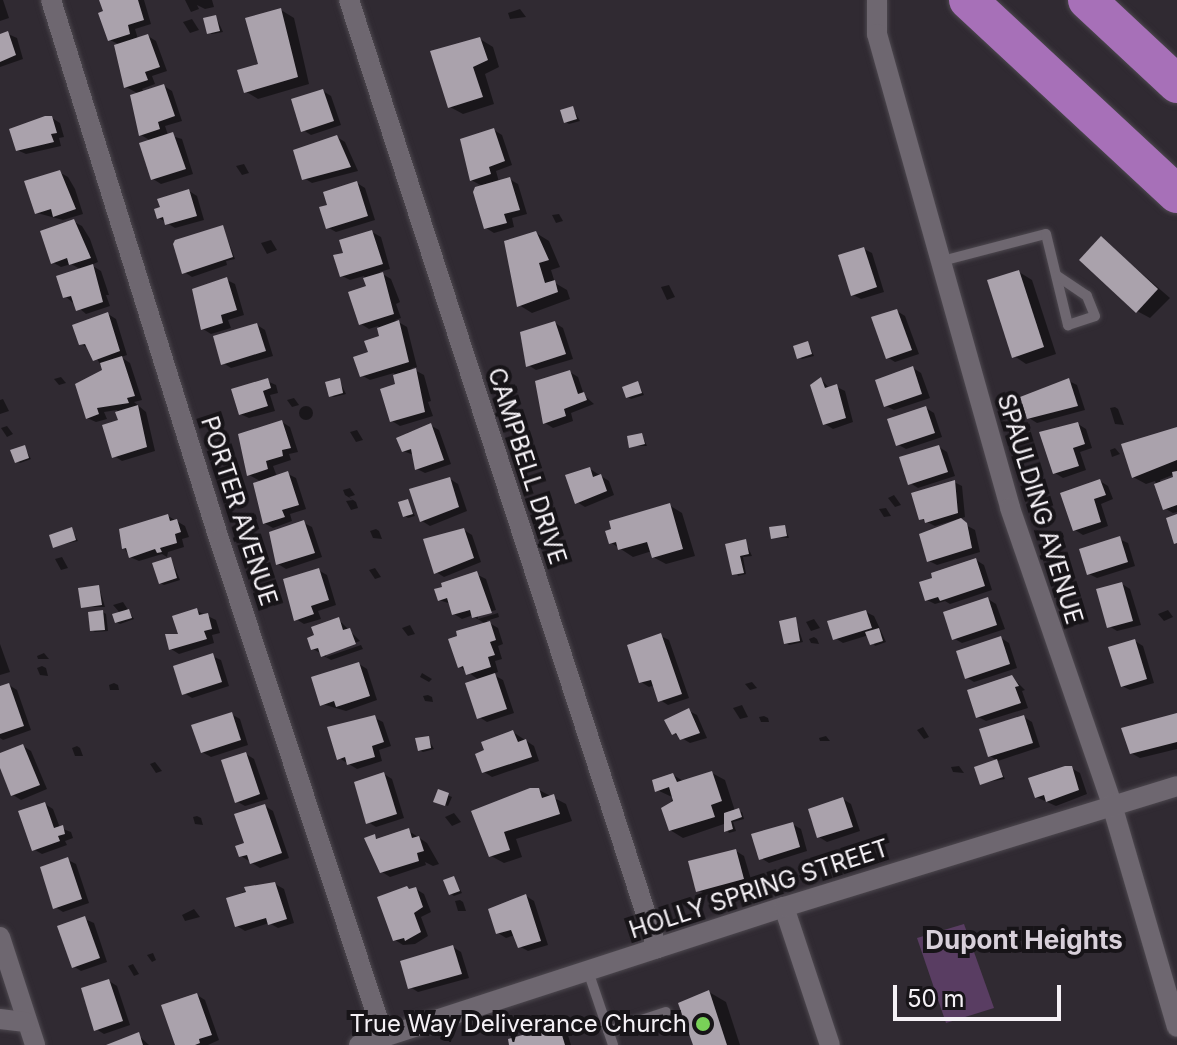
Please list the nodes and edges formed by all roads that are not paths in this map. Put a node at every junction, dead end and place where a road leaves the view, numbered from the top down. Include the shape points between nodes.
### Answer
1 (51, 0) edge
2 (349, 0) edge
3 (877, 0) edge
4 (968, 0) edge
5 (1087, 0) edge
6 (1177, 84) edge
7 (1177, 194) edge
8 (942, 261) junction
9 (1057, 276) junction
10 (1177, 786) edge
11 (1112, 805) junction
12 (784, 907) junction
13 (0, 937) edge
14 (657, 948) junction
15 (588, 971) junction
16 (666, 1012) dead end
17 (0, 1019) edge
18 (26, 1022) junction
19 (1177, 1027) edge
20 (608, 1031) junction
21 (384, 1037) junction
22 (35, 1045) edge
23 (359, 1045) edge
24 (613, 1045) edge
25 (830, 1045) edge

1 - 21 street, PORTER AVENUE via 219,539
2 - 14 street, CAMPBELL DRIVE
3 - 8 street, SPAULDING AVENUE via 877,34
4 - 7 highway
5 - 6 highway
8 - 9 lane via 1046,234
8 - 11 street, SPAULDING AVENUE via 1010,508
9 - 9 lane via 1068,325 1095,316 1087,296
10 - 11 street, HOLLY SPRING STREET
11 - 12 street, HOLLY SPRING STREET
11 - 19 street, SPAULDING AVENUE
12 - 14 street, HOLLY SPRING STREET
12 - 25 street
13 - 18 street
14 - 15 street, HOLLY SPRING STREET
15 - 20 lane
15 - 21 street, HOLLY SPRING STREET
16 - 20 lane
17 - 18 street
18 - 22 street
20 - 24 lane
21 - 23 street, HOLLY SPRING STREET

